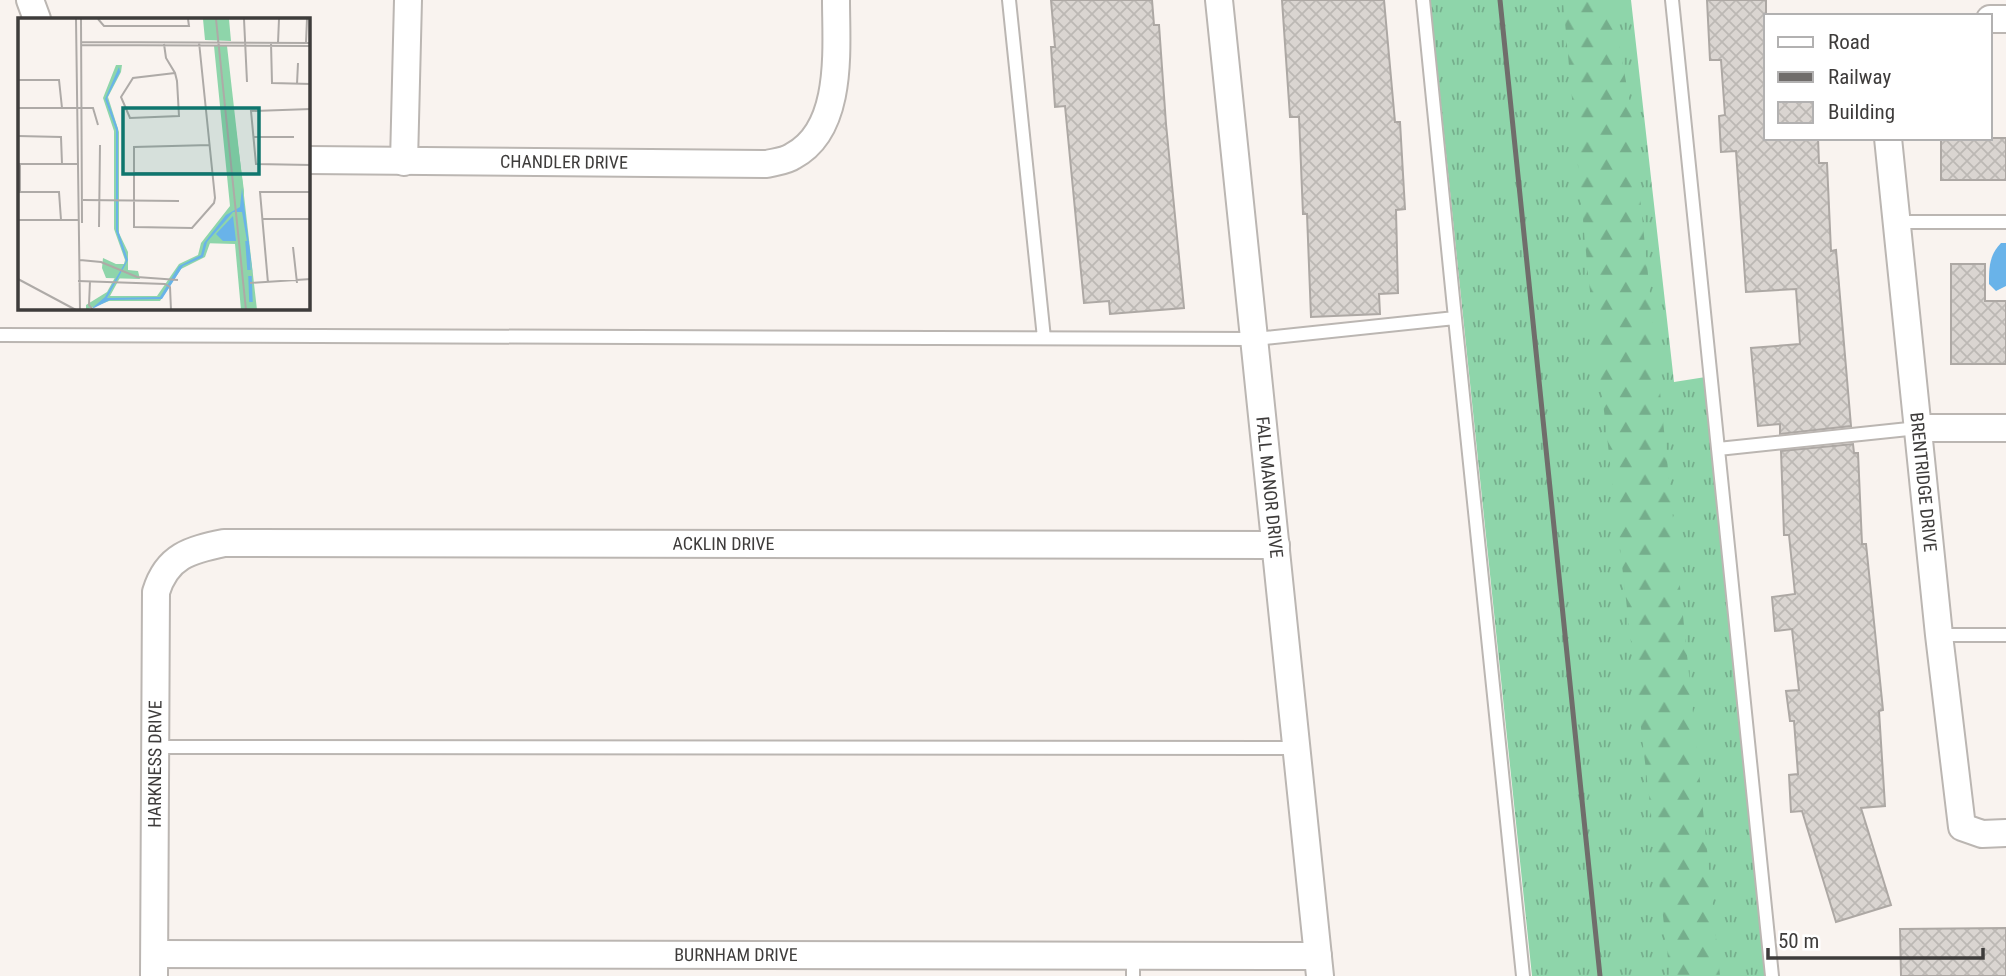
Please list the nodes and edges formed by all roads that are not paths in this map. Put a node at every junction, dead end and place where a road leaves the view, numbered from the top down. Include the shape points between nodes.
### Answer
1 (30, 0) edge
2 (408, 0) edge
3 (836, 0) edge
4 (1009, 0) edge
5 (1219, 0) edge
6 (1423, 0) edge
7 (1672, 0) edge
8 (37, 18) edge
9 (1888, 140) edge
10 (310, 160) edge
11 (404, 162) junction
12 (1897, 222) junction
13 (2006, 222) edge
14 (1455, 318) junction
15 (0, 335) edge
16 (1044, 338) junction
17 (1255, 339) junction
18 (1918, 428) junction
19 (2006, 428) edge
20 (1718, 449) junction
21 (1276, 545) junction
22 (175, 560) joint
23 (1939, 635) junction
24 (2006, 635) edge
25 (157, 747) junction
26 (1297, 748) junction
27 (2006, 833) edge
28 (155, 965) edge
29 (1133, 966) edge
30 (1319, 966) edge
31 (1523, 976) edge
32 (1772, 976) edge

1 - 8 street
2 - 11 street
3 - 11 street, CHANDLER DRIVE via 836,76 826,115 813,142 792,157 767,164
4 - 16 lane
5 - 17 street, FALL MANOR DRIVE
6 - 14 lane
7 - 20 lane
9 - 12 street, BRENTRIDGE DRIVE
10 - 11 street, CHANDLER DRIVE
12 - 13 lane
12 - 18 street, BRENTRIDGE DRIVE
14 - 17 lane
14 - 31 lane
15 - 16 lane
16 - 17 lane
17 - 21 street, FALL MANOR DRIVE
18 - 19 street
18 - 20 lane
18 - 23 street, BRENTRIDGE DRIVE
20 - 32 lane
21 - 22 street, ACKLIN DRIVE via 224,543 198,548
21 - 26 street, FALL MANOR DRIVE
22 - 25 street, HARKNESS DRIVE via 161,575 156,592
23 - 24 lane
23 - 27 street, BRENTRIDGE DRIVE via 1962,827 1982,834
25 - 26 lane
25 - 28 street, HARKNESS DRIVE
26 - 30 street, FALL MANOR DRIVE
28 - 29 street, BURNHAM DRIVE
29 - 30 street, BURNHAM DRIVE

